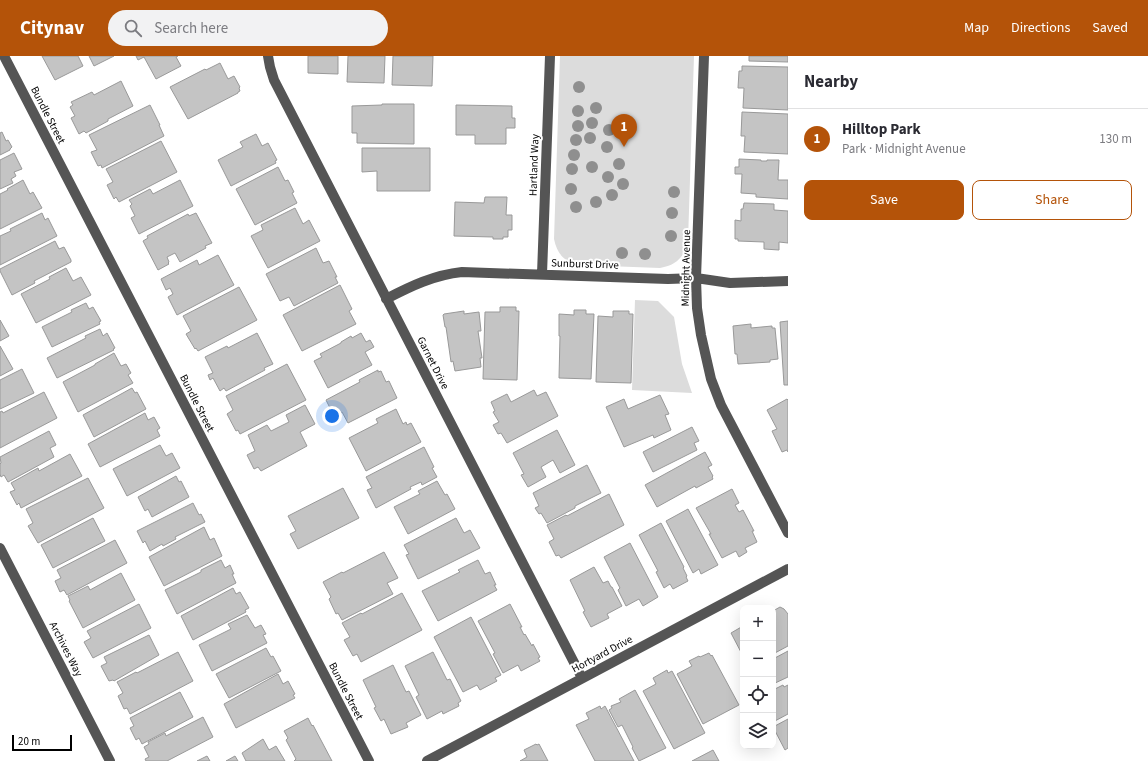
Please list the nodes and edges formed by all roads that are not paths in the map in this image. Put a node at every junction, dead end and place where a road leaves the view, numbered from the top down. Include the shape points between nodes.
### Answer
1 (4, 56) edge
2 (268, 56) edge
3 (550, 56) edge
4 (704, 56) edge
5 (542, 274) junction
6 (696, 278) junction
7 (788, 281) edge
8 (386, 299) junction
9 (788, 533) edge
10 (0, 548) edge
11 (788, 569) edge
12 (582, 678) junction
13 (110, 761) edge
14 (368, 761) edge
15 (427, 761) edge

1 - 14 street, Bundle Street
2 - 8 street, Garnet Drive via 274,80
3 - 5 street, Hartland Way
4 - 6 street, Midnight Avenue
5 - 6 street, Sunburst Drive
5 - 8 street, Sunburst Drive via 451,273 429,279
6 - 7 street, Sunburst Drive via 730,282
6 - 9 street, Midnight Avenue via 697,308 711,380
8 - 12 street, Garnet Drive
10 - 13 street, Archives Way
11 - 12 street, Hortyard Drive
12 - 15 street, Hortyard Drive

